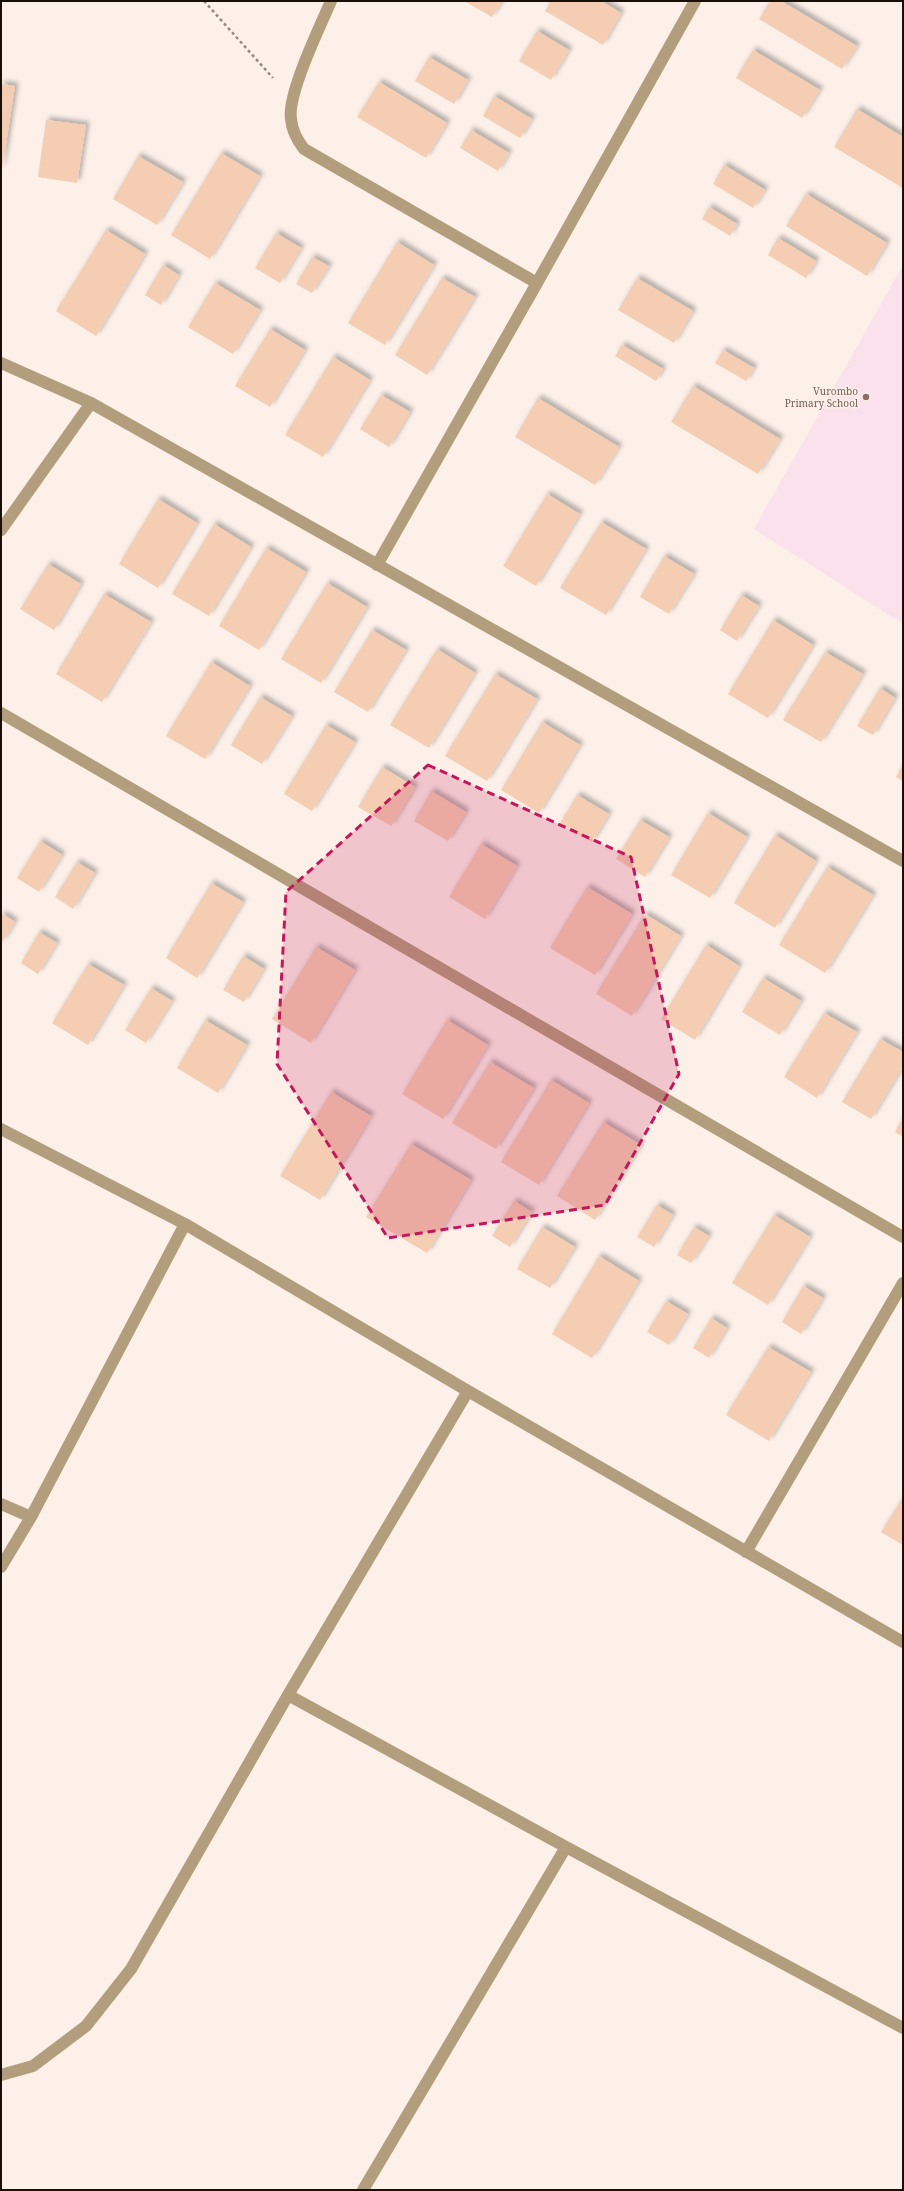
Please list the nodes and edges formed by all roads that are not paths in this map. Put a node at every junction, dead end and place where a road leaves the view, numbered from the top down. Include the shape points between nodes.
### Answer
1 (331, 1) edge
2 (695, 1) edge
3 (537, 283) junction
4 (1, 363) edge
5 (91, 403) junction
6 (1, 530) edge
7 (377, 565) junction
8 (1, 713) edge
9 (903, 861) edge
10 (1, 1129) edge
11 (185, 1224) junction
12 (903, 1237) edge
13 (903, 1283) edge
14 (468, 1391) junction
15 (1, 1504) edge
16 (31, 1517) junction
17 (746, 1552) junction
18 (1, 1567) edge
19 (903, 1642) edge
20 (288, 1695) junction
21 (566, 1848) junction
22 (903, 2028) edge
23 (1, 2075) edge
24 (363, 2190) edge

1 - 3 street via 291,98 290,118 294,136 304,149
2 - 3 street
3 - 7 street
4 - 5 street
5 - 6 street
5 - 7 street
7 - 9 street
8 - 12 street
10 - 11 street
11 - 14 street
11 - 16 street
13 - 17 street
14 - 17 street
14 - 20 street
15 - 16 street
16 - 18 street
17 - 19 street
20 - 21 street
20 - 23 street via 131,1969 86,2026 33,2066
21 - 22 street
21 - 24 street

